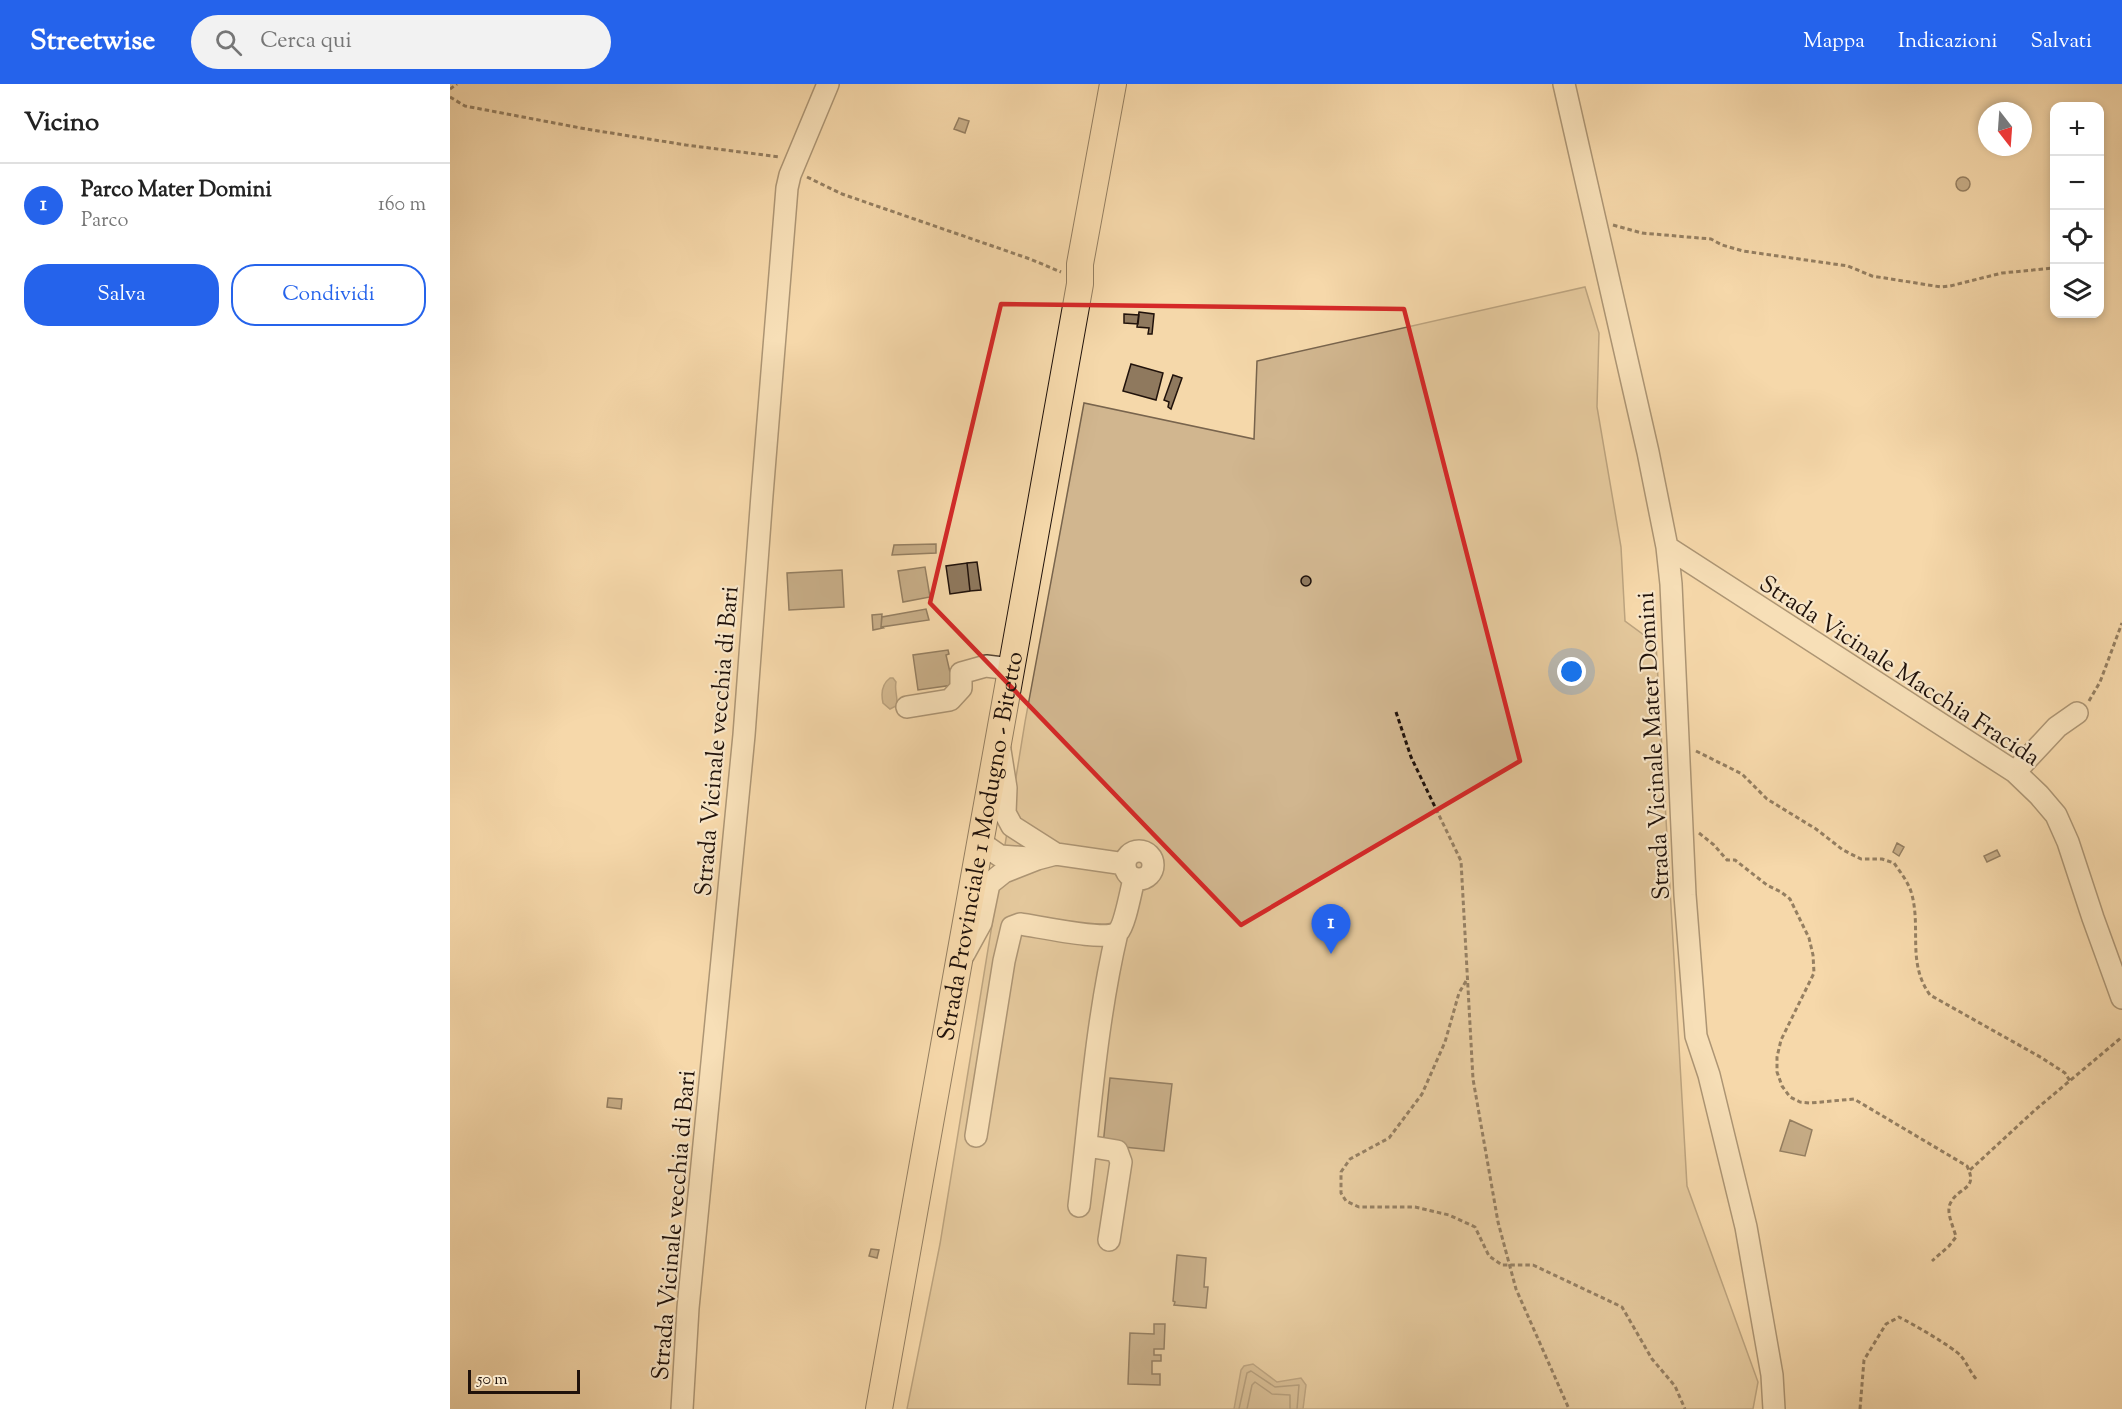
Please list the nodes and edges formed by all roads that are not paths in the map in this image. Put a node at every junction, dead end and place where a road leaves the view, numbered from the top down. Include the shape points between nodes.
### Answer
1 (828, 84) edge
2 (1564, 84) edge
3 (1118, 87) edge
4 (1667, 548) junction
5 (1011, 669) junction
6 (907, 707) dead end
7 (2077, 713) road end
8 (999, 739) junction
9 (2015, 772) junction
10 (980, 842) junction
11 (1044, 852) junction
12 (1117, 933) junction
13 (960, 963) junction
14 (2122, 998) edge
15 (976, 1136) dead end
16 (1087, 1146) junction
17 (1079, 1206) dead end
18 (1109, 1240) dead end
19 (682, 1409) edge
20 (879, 1409) edge
21 (1774, 1409) edge

1 - 19 street, Strada Vicinale vecchia di Bari via 787,188 744,735 688,1308
2 - 4 street, Strada Vicinale Mater Domini
3 - 5 main road, Strada Provinciale 1 Modugno - Bitetto via 1080,264 1080,284
4 - 9 street, Strada Vicinale Macchia Fracida
4 - 21 street, Strada Vicinale Mater Domini via 1685,907 1696,1036 1746,1227 1772,1375
5 - 6 street via 986,666 961,672 961,688 950,700
5 - 8 main road, Strada Provinciale 1 Modugno - Bitetto
7 - 9 street via 2057,727
8 - 10 main road, Strada Provinciale 1 Modugno - Bitetto
8 - 11 street via 1006,788 1005,813 1012,826
9 - 14 street, Strada Vicinale Macchia Fracida via 2056,815
10 - 11 street via 1022,840
10 - 13 main road, Strada Provinciale 1 Modugno - Bitetto
11 - 12 street via 1130,871 1123,920
11 - 13 street via 989,884 981,923
12 - 15 street via 1091,935 1020,924 1012,927
12 - 16 street
13 - 20 main road, Strada Provinciale 1 Modugno - Bitetto
16 - 17 street
16 - 18 street via 1117,1151 1121,1162

